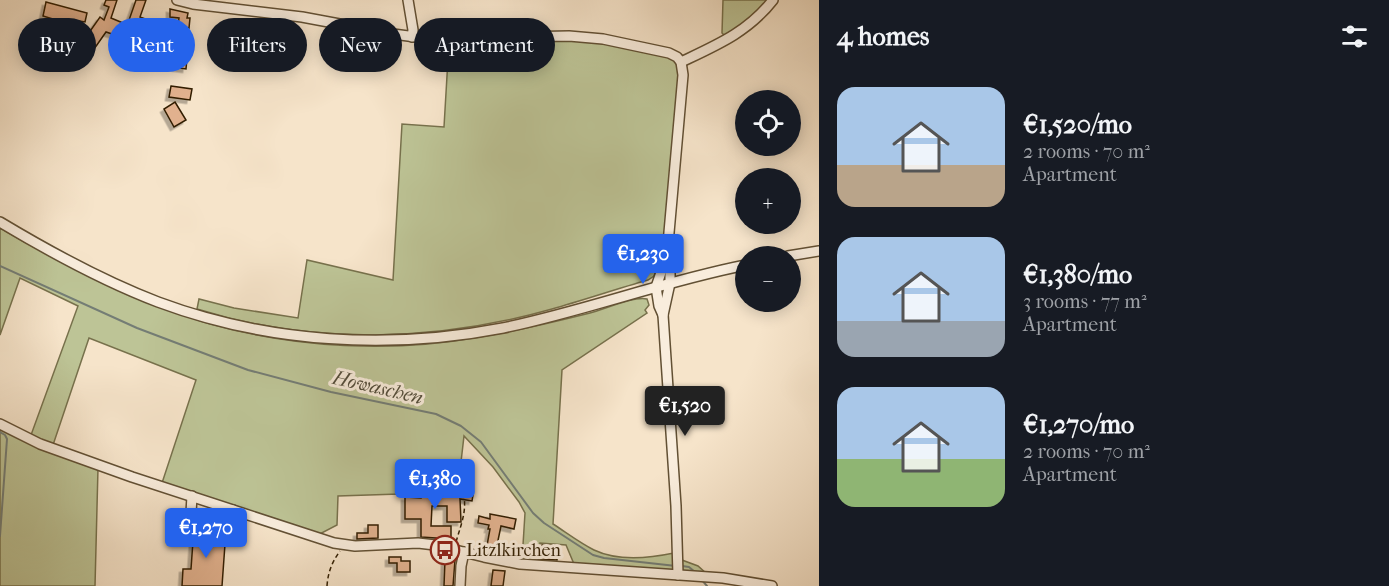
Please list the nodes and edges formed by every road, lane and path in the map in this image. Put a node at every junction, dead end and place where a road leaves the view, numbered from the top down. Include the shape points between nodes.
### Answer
1 (177, 0) edge
2 (408, 0) edge
3 (773, 0) edge
4 (412, 37) junction
5 (681, 62) junction
6 (0, 222) edge
7 (819, 251) edge
8 (801, 254) edge
9 (667, 255) junction
10 (735, 268) edge
11 (670, 283) junction
12 (656, 287) junction
13 (663, 315) junction
14 (0, 424) edge
15 (461, 485) dead end
16 (192, 496) junction
17 (233, 510) junction
18 (345, 545) junction
19 (459, 550) junction
20 (685, 577) edge
21 (327, 586) edge
22 (460, 586) edge
23 (772, 586) edge

1 - 4 street
2 - 4 street
3 - 5 street via 737,34
4 - 5 street via 603,39 669,53
5 - 9 street
6 - 12 street via 60,256 158,302 215,320 303,336 390,341 451,336 552,316
7 - 8 street
9 - 11 street
9 - 12 street
10 - 11 street
11 - 12 street
11 - 13 street
12 - 13 street
13 - 20 street via 678,560
14 - 16 street via 50,447
15 - 19 path via 465,508
16 - 17 street
16 - 17 street via 191,513 195,518 227,521
17 - 18 street
18 - 19 street via 407,543
18 - 21 path via 332,563
19 - 20 street via 520,564
19 - 22 street
20 - 23 street

